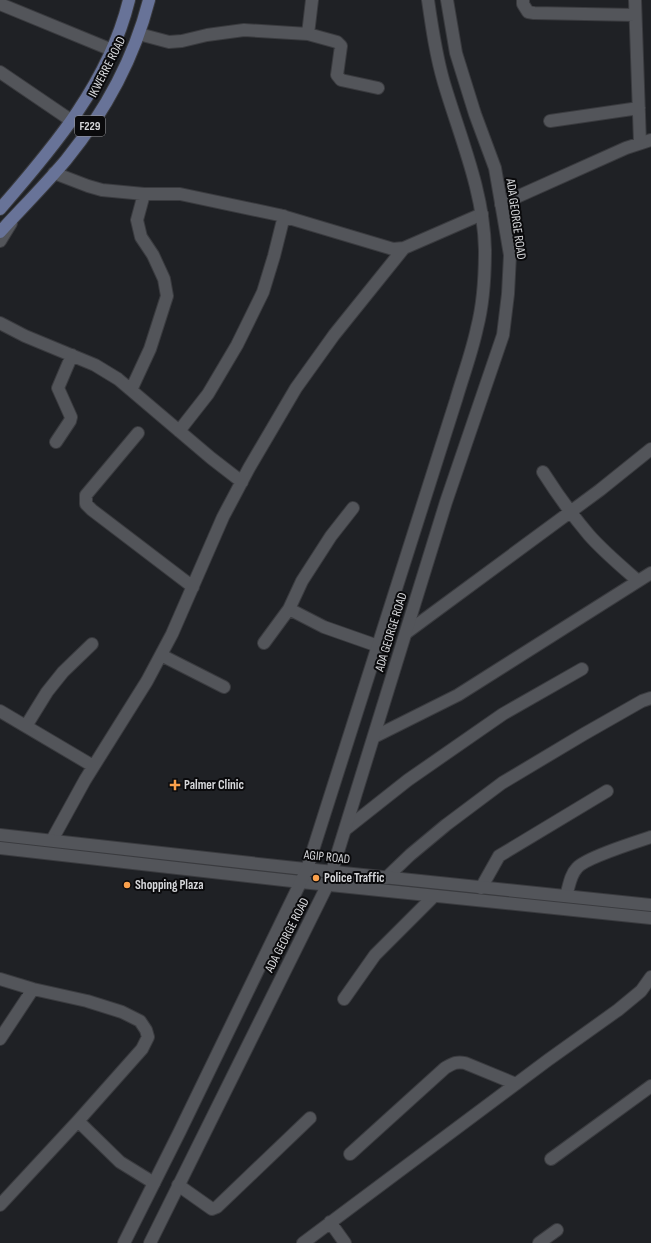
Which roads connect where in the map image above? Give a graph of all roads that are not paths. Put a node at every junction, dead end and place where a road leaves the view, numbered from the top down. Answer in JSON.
{"nodes":[{"id":1,"x":129,"y":0,"type":"edge"},
{"id":2,"x":149,"y":0,"type":"edge"},
{"id":3,"x":312,"y":0,"type":"edge"},
{"id":4,"x":428,"y":0,"type":"edge"},
{"id":5,"x":447,"y":0,"type":"edge"},
{"id":6,"x":523,"y":0,"type":"edge"},
{"id":7,"x":635,"y":0,"type":"edge"},
{"id":8,"x":0,"y":4,"type":"edge"},
{"id":9,"x":635,"y":15,"type":"junction"},
{"id":10,"x":139,"y":34,"type":"junction"},
{"id":11,"x":308,"y":34,"type":"junction"},
{"id":12,"x":112,"y":50,"type":"junction"},
{"id":13,"x":0,"y":72,"type":"edge"},
{"id":14,"x":378,"y":88,"type":"dead end"},
{"id":15,"x":639,"y":108,"type":"junction"},
{"id":16,"x":550,"y":120,"type":"dead end"},
{"id":17,"x":72,"y":121,"type":"junction"},
{"id":18,"x":646,"y":142,"type":"edge"},
{"id":19,"x":54,"y":173,"type":"junction"},
{"id":20,"x":22,"y":184,"type":"junction"},
{"id":21,"x":144,"y":194,"type":"junction"},
{"id":22,"x":0,"y":201,"type":"edge"},
{"id":23,"x":501,"y":204,"type":"junction"},
{"id":24,"x":0,"y":209,"type":"edge"},
{"id":25,"x":482,"y":214,"type":"junction"},
{"id":26,"x":284,"y":216,"type":"junction"},
{"id":27,"x":13,"y":218,"type":"junction"},
{"id":28,"x":0,"y":232,"type":"edge"},
{"id":29,"x":0,"y":241,"type":"edge"},
{"id":30,"x":404,"y":248,"type":"junction"},
{"id":31,"x":0,"y":323,"type":"edge"},
{"id":32,"x":72,"y":355,"type":"junction"},
{"id":33,"x":131,"y":390,"type":"junction"},
{"id":34,"x":179,"y":431,"type":"junction"},
{"id":35,"x":138,"y":433,"type":"dead end"},
{"id":36,"x":56,"y":442,"type":"dead end"},
{"id":37,"x":651,"y":449,"type":"edge"},
{"id":38,"x":542,"y":472,"type":"dead end"},
{"id":39,"x":242,"y":482,"type":"junction"},
{"id":40,"x":353,"y":508,"type":"dead end"},
{"id":41,"x":570,"y":512,"type":"junction"},
{"id":42,"x":651,"y":573,"type":"edge"},
{"id":43,"x":638,"y":581,"type":"junction"},
{"id":44,"x":193,"y":587,"type":"junction"},
{"id":45,"x":289,"y":608,"type":"junction"},
{"id":46,"x":406,"y":633,"type":"junction"},
{"id":47,"x":264,"y":643,"type":"dead end"},
{"id":48,"x":92,"y":644,"type":"dead end"},
{"id":49,"x":378,"y":646,"type":"junction"},
{"id":50,"x":161,"y":655,"type":"junction"},
{"id":51,"x":582,"y":669,"type":"dead end"},
{"id":52,"x":224,"y":687,"type":"dead end"},
{"id":53,"x":651,"y":698,"type":"edge"},
{"id":54,"x":0,"y":711,"type":"edge"},
{"id":55,"x":26,"y":726,"type":"junction"},
{"id":56,"x":374,"y":737,"type":"junction"},
{"id":57,"x":93,"y":766,"type":"junction"},
{"id":58,"x":607,"y":791,"type":"dead end"},
{"id":59,"x":346,"y":829,"type":"junction"},
{"id":60,"x":0,"y":835,"type":"edge"},
{"id":61,"x":651,"y":837,"type":"edge"},
{"id":62,"x":52,"y":840,"type":"junction"},
{"id":63,"x":0,"y":848,"type":"edge"},
{"id":64,"x":307,"y":869,"type":"junction"},
{"id":65,"x":333,"y":872,"type":"junction"},
{"id":66,"x":386,"y":878,"type":"junction"},
{"id":67,"x":301,"y":882,"type":"junction"},
{"id":68,"x":328,"y":884,"type":"junction"},
{"id":69,"x":481,"y":888,"type":"junction"},
{"id":70,"x":434,"y":896,"type":"junction"},
{"id":71,"x":566,"y":896,"type":"junction"},
{"id":72,"x":651,"y":905,"type":"edge"},
{"id":73,"x":651,"y":918,"type":"edge"},
{"id":74,"x":0,"y":979,"type":"edge"},
{"id":75,"x":650,"y":980,"type":"edge"},
{"id":76,"x":33,"y":989,"type":"junction"},
{"id":77,"x":344,"y":999,"type":"dead end"},
{"id":78,"x":0,"y":1039,"type":"edge"},
{"id":79,"x":516,"y":1084,"type":"junction"},
{"id":80,"x":651,"y":1086,"type":"edge"},
{"id":81,"x":310,"y":1118,"type":"dead end"},
{"id":82,"x":78,"y":1121,"type":"junction"},
{"id":83,"x":350,"y":1154,"type":"dead end"},
{"id":84,"x":552,"y":1159,"type":"dead end"},
{"id":85,"x":154,"y":1183,"type":"junction"},
{"id":86,"x":178,"y":1185,"type":"junction"},
{"id":87,"x":0,"y":1205,"type":"edge"},
{"id":88,"x":330,"y":1222,"type":"junction"},
{"id":89,"x":557,"y":1230,"type":"dead end"},
{"id":90,"x":124,"y":1243,"type":"edge"},
{"id":91,"x":150,"y":1243,"type":"edge"},
{"id":92,"x":303,"y":1243,"type":"edge"},
{"id":93,"x":345,"y":1243,"type":"edge"},
{"id":94,"x":539,"y":1243,"type":"edge"}],
"edges":[{"from":1,"to":12,"type":"main road","name":"IKWERRE ROAD","number":"F229"},
{"from":2,"to":10,"type":"main road","name":"IKWERRE ROAD","number":"F229"},
{"from":3,"to":11,"type":"street"},
{"from":4,"to":25,"type":"street","name":"ADA GEORGE ROAD"},
{"from":5,"to":23,"type":"street","name":"ADA GEORGE ROAD"},
{"from":6,"to":9,"type":"street"},
{"from":7,"to":9,"type":"street"},
{"from":8,"to":12,"type":"street"},
{"from":9,"to":15,"type":"street"},
{"from":10,"to":11,"type":"street"},
{"from":10,"to":19,"type":"main road","name":"IKWERRE ROAD","number":"F229"},
{"from":11,"to":14,"type":"street"},
{"from":12,"to":17,"type":"main road","name":"IKWERRE ROAD","number":"F229"},
{"from":13,"to":17,"type":"street"},
{"from":15,"to":16,"type":"street"},
{"from":15,"to":18,"type":"street"},
{"from":17,"to":20,"type":"main road","name":"IKWERRE ROAD","number":"F229"},
{"from":18,"to":23,"type":"street"},
{"from":19,"to":21,"type":"street"},
{"from":19,"to":27,"type":"main road","name":"IKWERRE ROAD","number":"F229"},
{"from":20,"to":22,"type":"street"},
{"from":20,"to":24,"type":"main road","name":"IKWERRE ROAD","number":"F229"},
{"from":21,"to":26,"type":"street"},
{"from":21,"to":33,"type":"street"},
{"from":23,"to":46,"type":"street","name":"ADA GEORGE ROAD"},
{"from":25,"to":30,"type":"street"},
{"from":25,"to":49,"type":"street","name":"ADA GEORGE ROAD"},
{"from":26,"to":30,"type":"street"},
{"from":26,"to":34,"type":"street"},
{"from":27,"to":28,"type":"main road","name":"IKWERRE ROAD","number":"F229"},
{"from":27,"to":29,"type":"street"},
{"from":30,"to":39,"type":"street"},
{"from":31,"to":32,"type":"street"},
{"from":32,"to":33,"type":"street"},
{"from":32,"to":36,"type":"street"},
{"from":33,"to":34,"type":"street"},
{"from":34,"to":39,"type":"street"},
{"from":35,"to":44,"type":"street"},
{"from":37,"to":41,"type":"street"},
{"from":38,"to":41,"type":"street"},
{"from":39,"to":44,"type":"street"},
{"from":40,"to":45,"type":"street"},
{"from":41,"to":43,"type":"street"},
{"from":41,"to":46,"type":"street"},
{"from":42,"to":43,"type":"street"},
{"from":43,"to":56,"type":"street"},
{"from":44,"to":50,"type":"street"},
{"from":45,"to":47,"type":"street"},
{"from":45,"to":49,"type":"street"},
{"from":46,"to":56,"type":"street","name":"ADA GEORGE ROAD"},
{"from":48,"to":55,"type":"street"},
{"from":49,"to":64,"type":"street","name":"ADA GEORGE ROAD"},
{"from":50,"to":52,"type":"street"},
{"from":50,"to":57,"type":"street"},
{"from":51,"to":59,"type":"street"},
{"from":53,"to":66,"type":"street"},
{"from":54,"to":55,"type":"street"},
{"from":55,"to":57,"type":"street"},
{"from":56,"to":59,"type":"street","name":"ADA GEORGE ROAD"},
{"from":57,"to":62,"type":"street"},
{"from":58,"to":69,"type":"street"},
{"from":59,"to":65,"type":"street","name":"ADA GEORGE ROAD"},
{"from":60,"to":62,"type":"street","name":"AGIP ROAD"},
{"from":61,"to":71,"type":"street"},
{"from":62,"to":64,"type":"street","name":"AGIP ROAD"},
{"from":63,"to":67,"type":"street","name":"AGIP ROAD"},
{"from":64,"to":65,"type":"street","name":"AGIP ROAD"},
{"from":64,"to":67,"type":"street","name":"ADA GEORGE ROAD"},
{"from":65,"to":66,"type":"street","name":"AGIP ROAD"},
{"from":65,"to":68,"type":"street","name":"ADA GEORGE ROAD"},
{"from":66,"to":69,"type":"street","name":"AGIP ROAD"},
{"from":67,"to":68,"type":"street","name":"AGIP ROAD"},
{"from":67,"to":85,"type":"street","name":"ADA GEORGE ROAD"},
{"from":68,"to":70,"type":"street","name":"AGIP ROAD"},
{"from":68,"to":86,"type":"street","name":"ADA GEORGE ROAD"},
{"from":69,"to":71,"type":"street","name":"AGIP ROAD"},
{"from":70,"to":73,"type":"street","name":"AGIP ROAD"},
{"from":70,"to":77,"type":"street"},
{"from":71,"to":72,"type":"street","name":"AGIP ROAD"},
{"from":74,"to":76,"type":"street"},
{"from":75,"to":79,"type":"street"},
{"from":76,"to":78,"type":"street"},
{"from":76,"to":82,"type":"street"},
{"from":79,"to":83,"type":"street"},
{"from":79,"to":88,"type":"street"},
{"from":80,"to":84,"type":"street"},
{"from":81,"to":86,"type":"street"},
{"from":82,"to":85,"type":"street"},
{"from":82,"to":87,"type":"street"},
{"from":85,"to":90,"type":"street","name":"ADA GEORGE ROAD"},
{"from":86,"to":91,"type":"street","name":"ADA GEORGE ROAD"},
{"from":88,"to":92,"type":"street"},
{"from":88,"to":93,"type":"street"},
{"from":89,"to":94,"type":"street"}]}
